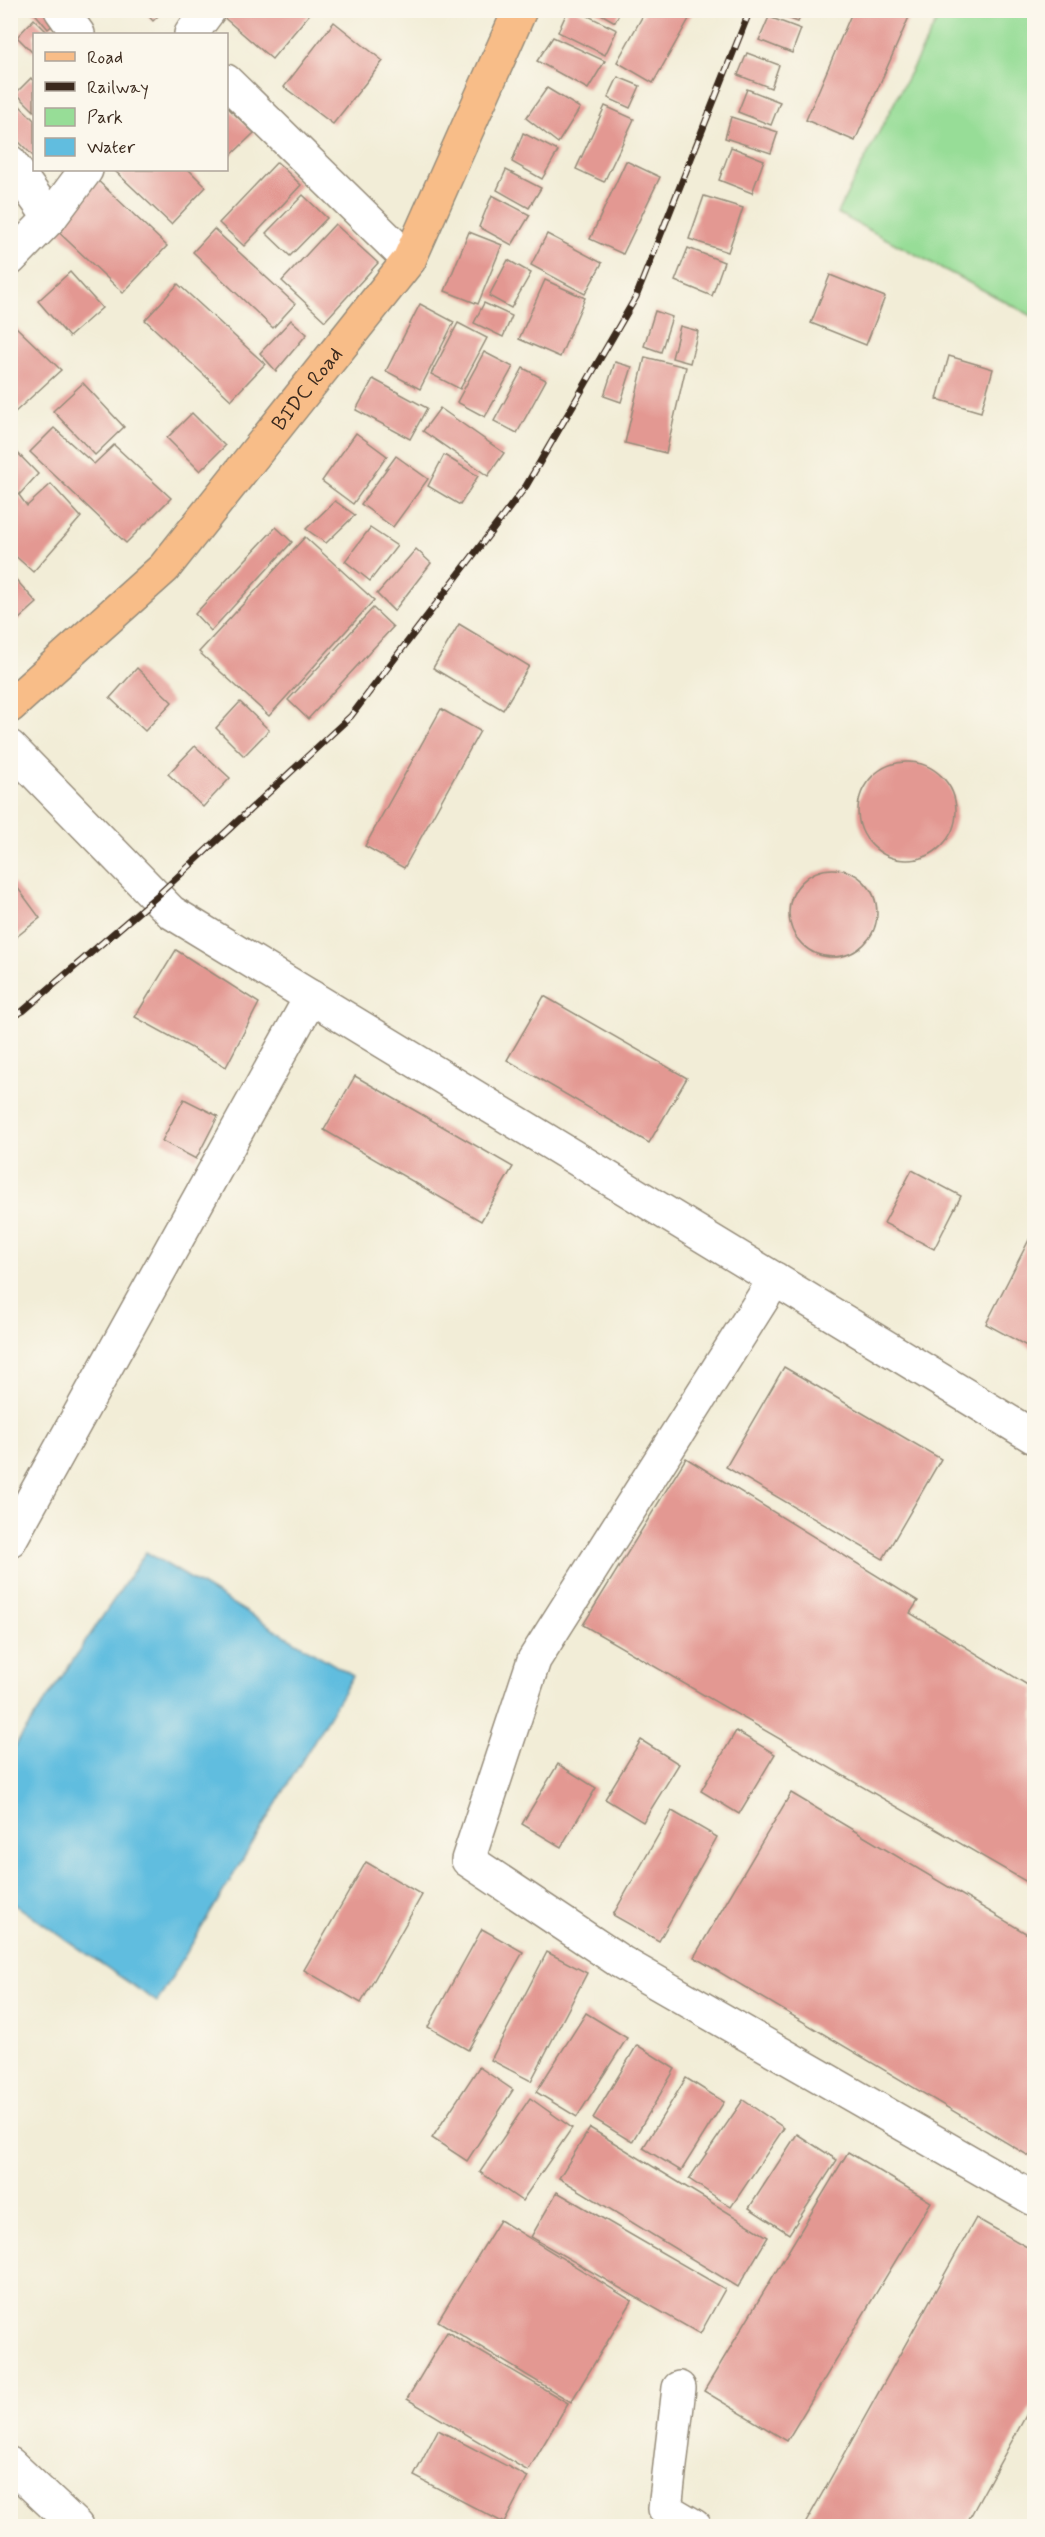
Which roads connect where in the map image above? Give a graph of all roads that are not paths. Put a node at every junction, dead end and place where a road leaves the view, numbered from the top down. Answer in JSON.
{"nodes":[{"id":1,"x":61,"y":10,"type":"edge"},
{"id":2,"x":520,"y":10,"type":"edge"},
{"id":3,"x":77,"y":33,"type":"edge"},
{"id":4,"x":228,"y":83,"type":"edge"},
{"id":5,"x":10,"y":162,"type":"edge"},
{"id":6,"x":85,"y":171,"type":"edge"},
{"id":7,"x":50,"y":218,"type":"junction"},
{"id":8,"x":10,"y":259,"type":"edge"},
{"id":9,"x":409,"y":260,"type":"junction"},
{"id":10,"x":10,"y":706,"type":"edge"},
{"id":11,"x":10,"y":747,"type":"edge"},
{"id":12,"x":311,"y":997,"type":"junction"},
{"id":13,"x":775,"y":1279,"type":"junction"},
{"id":14,"x":1035,"y":1437,"type":"edge"},
{"id":15,"x":10,"y":1540,"type":"edge"},
{"id":16,"x":1035,"y":2199,"type":"edge"},
{"id":17,"x":679,"y":2388,"type":"dead end"},
{"id":18,"x":10,"y":2464,"type":"edge"},
{"id":19,"x":76,"y":2526,"type":"edge"},
{"id":20,"x":694,"y":2526,"type":"edge"}],
"edges":[{"from":1,"to":3,"type":"street"},
{"from":2,"to":9,"type":"main road","name":"BIDC Road"},
{"from":4,"to":9,"type":"street"},
{"from":5,"to":7,"type":"street"},
{"from":6,"to":7,"type":"street"},
{"from":7,"to":8,"type":"street"},
{"from":9,"to":10,"type":"main road","name":"BIDC Road"},
{"from":11,"to":12,"type":"street"},
{"from":12,"to":13,"type":"street"},
{"from":12,"to":15,"type":"street"},
{"from":13,"to":14,"type":"street"},
{"from":13,"to":16,"type":"street"},
{"from":17,"to":20,"type":"street"},
{"from":18,"to":19,"type":"street"}]}
